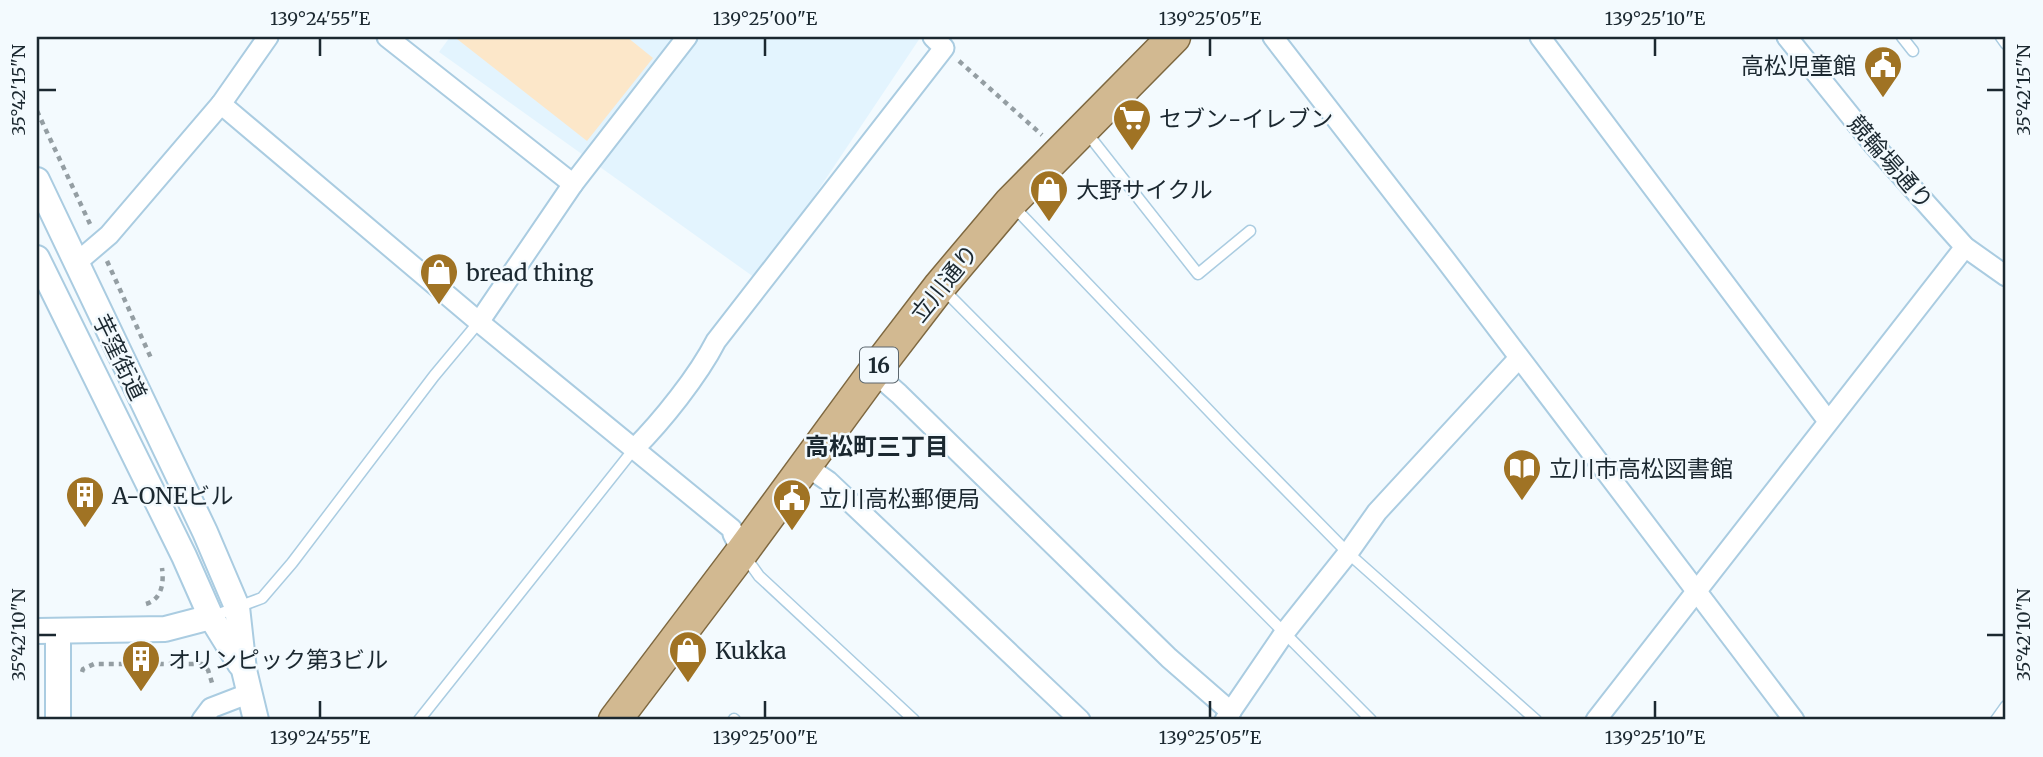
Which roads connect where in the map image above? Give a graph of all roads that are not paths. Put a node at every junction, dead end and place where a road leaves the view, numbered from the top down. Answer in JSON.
{"nodes":[{"id":1,"x":268,"y":37,"type":"edge"},
{"id":2,"x":387,"y":37,"type":"edge"},
{"id":3,"x":687,"y":37,"type":"edge"},
{"id":4,"x":1174,"y":37,"type":"edge"},
{"id":5,"x":1273,"y":37,"type":"edge"},
{"id":6,"x":1540,"y":37,"type":"edge"},
{"id":7,"x":1787,"y":37,"type":"edge"},
{"id":8,"x":1902,"y":37,"type":"edge"},
{"id":9,"x":2001,"y":37,"type":"edge"},
{"id":10,"x":939,"y":42,"type":"edge"},
{"id":11,"x":2006,"y":44,"type":"edge"},
{"id":12,"x":1913,"y":51,"type":"dead end"},
{"id":13,"x":221,"y":104,"type":"junction"},
{"id":14,"x":1084,"y":128,"type":"junction"},
{"id":15,"x":37,"y":180,"type":"edge"},
{"id":16,"x":573,"y":184,"type":"junction"},
{"id":17,"x":1010,"y":203,"type":"junction"},
{"id":18,"x":1250,"y":231,"type":"dead end"},
{"id":19,"x":1965,"y":247,"type":"junction"},
{"id":20,"x":37,"y":258,"type":"edge"},
{"id":21,"x":75,"y":264,"type":"junction"},
{"id":22,"x":2006,"y":276,"type":"edge"},
{"id":23,"x":940,"y":286,"type":"junction"},
{"id":24,"x":479,"y":321,"type":"junction"},
{"id":25,"x":1519,"y":358,"type":"junction"},
{"id":26,"x":874,"y":372,"type":"junction"},
{"id":27,"x":1828,"y":421,"type":"junction"},
{"id":28,"x":634,"y":449,"type":"junction"},
{"id":29,"x":806,"y":466,"type":"junction"},
{"id":30,"x":743,"y":552,"type":"junction"},
{"id":31,"x":1348,"y":553,"type":"junction"},
{"id":32,"x":1696,"y":592,"type":"junction"},
{"id":33,"x":237,"y":607,"type":"junction"},
{"id":34,"x":211,"y":617,"type":"junction"},
{"id":35,"x":47,"y":631,"type":"edge"},
{"id":36,"x":1285,"y":632,"type":"junction"},
{"id":37,"x":247,"y":681,"type":"junction"},
{"id":38,"x":2006,"y":706,"type":"edge"},
{"id":39,"x":1228,"y":716,"type":"edge"},
{"id":40,"x":58,"y":720,"type":"edge"},
{"id":41,"x":202,"y":720,"type":"edge"},
{"id":42,"x":256,"y":720,"type":"edge"},
{"id":43,"x":419,"y":720,"type":"edge"},
{"id":44,"x":615,"y":720,"type":"edge"},
{"id":45,"x":914,"y":720,"type":"edge"},
{"id":46,"x":1080,"y":720,"type":"edge"},
{"id":47,"x":1371,"y":720,"type":"edge"},
{"id":48,"x":1536,"y":720,"type":"edge"},
{"id":49,"x":1596,"y":720,"type":"edge"},
{"id":50,"x":1794,"y":720,"type":"edge"},
{"id":51,"x":1996,"y":720,"type":"edge"}],
"edges":[{"from":1,"to":13,"type":"street"},
{"from":2,"to":16,"type":"street"},
{"from":3,"to":16,"type":"street"},
{"from":4,"to":14,"type":"main road","name":"立川通り","number":"16"},
{"from":5,"to":25,"type":"street"},
{"from":6,"to":27,"type":"street"},
{"from":7,"to":19,"type":"street","name":"競輪場通り"},
{"from":8,"to":12,"type":"lane"},
{"from":9,"to":11,"type":"lane"},
{"from":10,"to":28,"type":"street"},
{"from":13,"to":21,"type":"street"},
{"from":13,"to":24,"type":"street"},
{"from":14,"to":17,"type":"main road","name":"立川通り","number":"16"},
{"from":14,"to":18,"type":"lane"},
{"from":15,"to":21,"type":"street","name":"芋窪街道"},
{"from":16,"to":24,"type":"street"},
{"from":17,"to":23,"type":"main road","name":"立川通り","number":"16"},
{"from":17,"to":31,"type":"lane"},
{"from":19,"to":22,"type":"street","name":"競輪場通り"},
{"from":19,"to":27,"type":"street"},
{"from":20,"to":34,"type":"street","name":"芋窪街道"},
{"from":21,"to":33,"type":"street","name":"芋窪街道"},
{"from":23,"to":26,"type":"main road","name":"立川通り","number":"16"},
{"from":23,"to":36,"type":"lane"},
{"from":24,"to":28,"type":"street"},
{"from":24,"to":33,"type":"lane"},
{"from":25,"to":31,"type":"street"},
{"from":25,"to":32,"type":"street"},
{"from":26,"to":29,"type":"main road","name":"立川通り","number":"16"},
{"from":26,"to":39,"type":"street"},
{"from":27,"to":32,"type":"street"},
{"from":28,"to":30,"type":"street"},
{"from":28,"to":43,"type":"lane"},
{"from":29,"to":30,"type":"main road","name":"立川通り","number":"16"},
{"from":29,"to":46,"type":"street"},
{"from":30,"to":44,"type":"main road","name":"立川通り","number":"16"},
{"from":30,"to":45,"type":"lane"},
{"from":31,"to":36,"type":"street"},
{"from":31,"to":48,"type":"lane"},
{"from":32,"to":49,"type":"street"},
{"from":32,"to":50,"type":"street"},
{"from":33,"to":34,"type":"lane"},
{"from":33,"to":37,"type":"street","name":"芋窪街道"},
{"from":34,"to":35,"type":"street"},
{"from":34,"to":37,"type":"street","name":"芋窪街道"},
{"from":35,"to":40,"type":"street"},
{"from":36,"to":39,"type":"street"},
{"from":36,"to":47,"type":"lane"},
{"from":37,"to":41,"type":"street"},
{"from":37,"to":42,"type":"street"},
{"from":38,"to":51,"type":"lane"}]}
